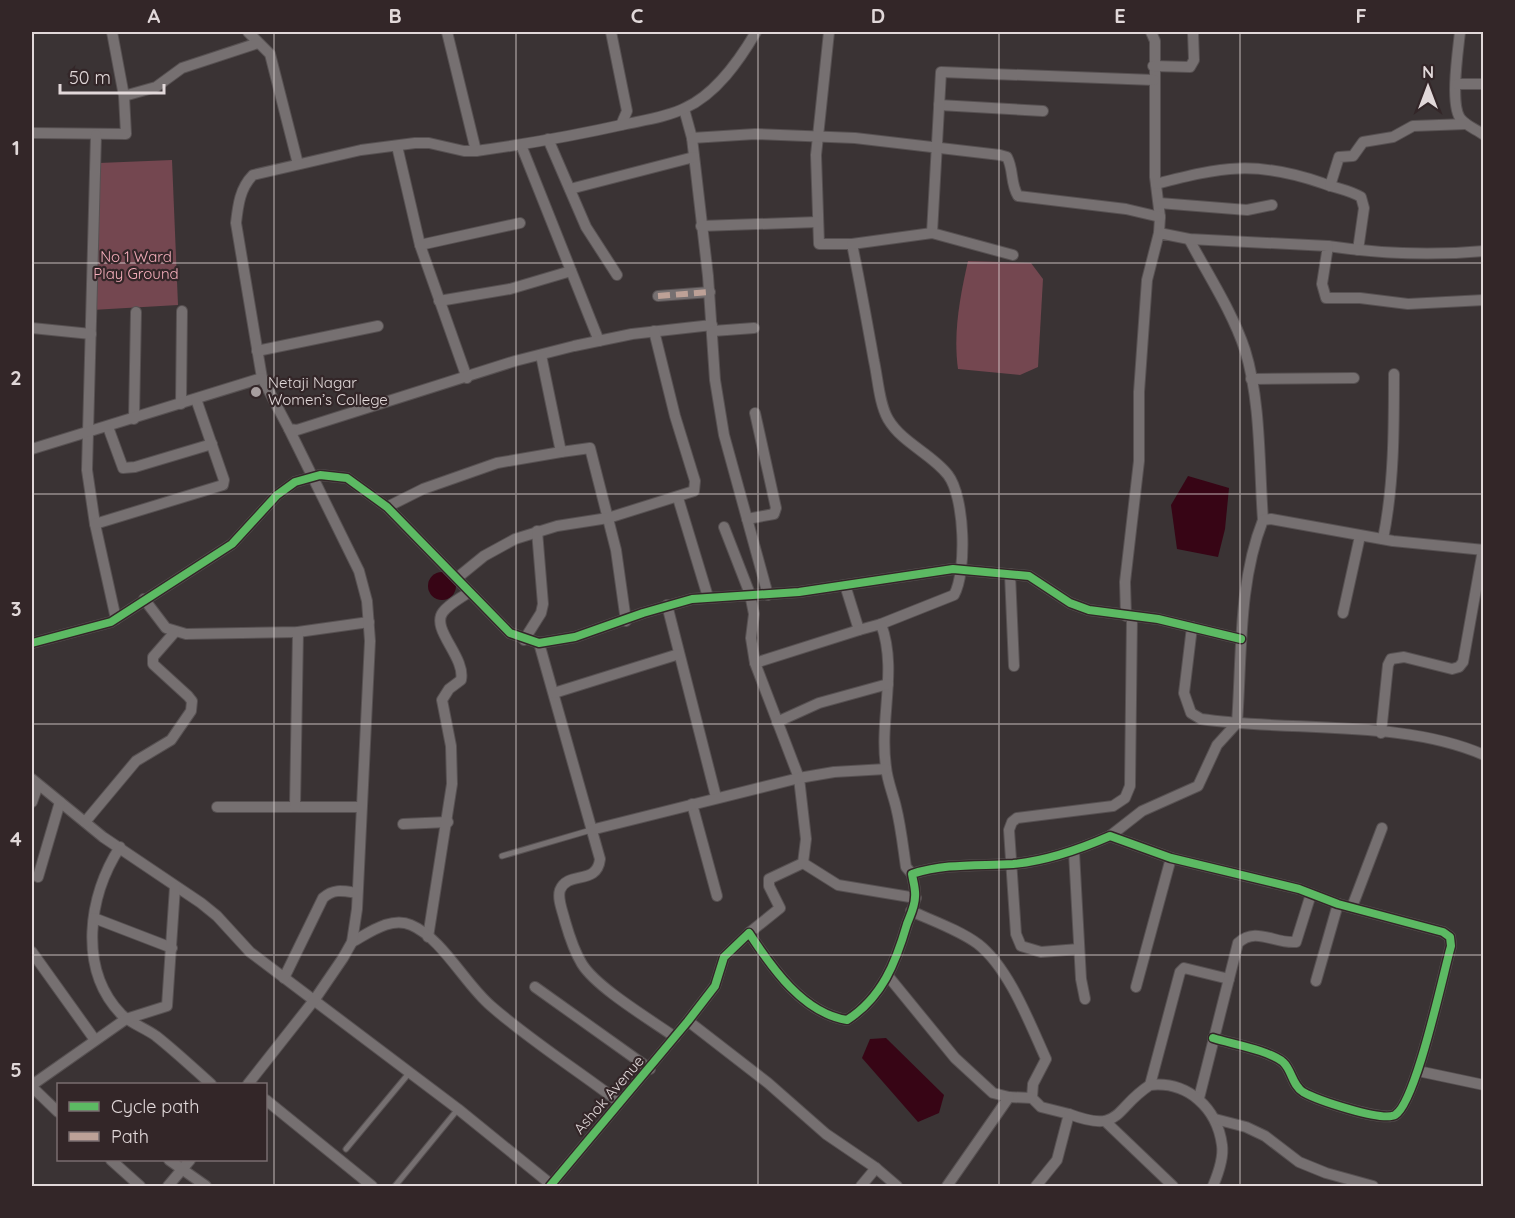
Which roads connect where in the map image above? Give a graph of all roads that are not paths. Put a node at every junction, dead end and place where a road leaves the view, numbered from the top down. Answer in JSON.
{"nodes":[{"id":1,"x":112,"y":32,"type":"edge"},
{"id":2,"x":248,"y":32,"type":"edge"},
{"id":3,"x":447,"y":32,"type":"edge"},
{"id":4,"x":611,"y":32,"type":"edge"},
{"id":5,"x":756,"y":32,"type":"edge"},
{"id":6,"x":829,"y":32,"type":"edge"},
{"id":7,"x":1151,"y":32,"type":"edge"},
{"id":8,"x":1193,"y":32,"type":"edge"},
{"id":9,"x":1460,"y":32,"type":"edge"},
{"id":10,"x":258,"y":44,"type":"junction"},
{"id":11,"x":1153,"y":66,"type":"junction"},
{"id":12,"x":1154,"y":80,"type":"junction"},
{"id":13,"x":1456,"y":84,"type":"junction"},
{"id":14,"x":1484,"y":84,"type":"edge"},
{"id":15,"x":124,"y":96,"type":"junction"},
{"id":16,"x":939,"y":105,"type":"junction"},
{"id":17,"x":684,"y":109,"type":"junction"},
{"id":18,"x":1044,"y":111,"type":"dead end"},
{"id":19,"x":1466,"y":124,"type":"junction"},
{"id":20,"x":621,"y":125,"type":"junction"},
{"id":21,"x":32,"y":133,"type":"edge"},
{"id":22,"x":96,"y":135,"type":"junction"},
{"id":23,"x":1484,"y":135,"type":"edge"},
{"id":24,"x":819,"y":137,"type":"junction"},
{"id":25,"x":692,"y":138,"type":"junction"},
{"id":26,"x":548,"y":139,"type":"junction"},
{"id":27,"x":521,"y":145,"type":"junction"},
{"id":28,"x":397,"y":146,"type":"junction"},
{"id":29,"x":936,"y":149,"type":"junction"},
{"id":30,"x":476,"y":151,"type":"junction"},
{"id":31,"x":694,"y":157,"type":"junction"},
{"id":32,"x":298,"y":164,"type":"junction"},
{"id":33,"x":1156,"y":184,"type":"junction"},
{"id":34,"x":1330,"y":186,"type":"junction"},
{"id":35,"x":570,"y":189,"type":"junction"},
{"id":36,"x":1159,"y":202,"type":"junction"},
{"id":37,"x":1272,"y":205,"type":"dead end"},
{"id":38,"x":1160,"y":217,"type":"junction"},
{"id":39,"x":818,"y":222,"type":"junction"},
{"id":40,"x":520,"y":223,"type":"dead end"},
{"id":41,"x":701,"y":226,"type":"junction"},
{"id":42,"x":932,"y":233,"type":"junction"},
{"id":43,"x":1159,"y":233,"type":"junction"},
{"id":44,"x":1189,"y":239,"type":"junction"},
{"id":45,"x":852,"y":244,"type":"junction"},
{"id":46,"x":420,"y":245,"type":"junction"},
{"id":47,"x":1328,"y":246,"type":"junction"},
{"id":48,"x":1358,"y":250,"type":"junction"},
{"id":49,"x":1484,"y":251,"type":"edge"},
{"id":50,"x":1013,"y":255,"type":"dead end"},
{"id":51,"x":571,"y":271,"type":"junction"},
{"id":52,"x":617,"y":275,"type":"dead end"},
{"id":53,"x":710,"y":292,"type":"junction"},
{"id":54,"x":658,"y":296,"type":"dead end"},
{"id":55,"x":1484,"y":300,"type":"edge"},
{"id":56,"x":439,"y":302,"type":"junction"},
{"id":57,"x":182,"y":311,"type":"dead end"},
{"id":58,"x":136,"y":312,"type":"dead end"},
{"id":59,"x":378,"y":326,"type":"dead end"},
{"id":60,"x":32,"y":328,"type":"edge"},
{"id":61,"x":712,"y":328,"type":"junction"},
{"id":62,"x":754,"y":328,"type":"dead end"},
{"id":63,"x":654,"y":331,"type":"junction"},
{"id":64,"x":91,"y":334,"type":"junction"},
{"id":65,"x":600,"y":340,"type":"junction"},
{"id":66,"x":257,"y":351,"type":"junction"},
{"id":67,"x":541,"y":355,"type":"junction"},
{"id":68,"x":1394,"y":374,"type":"dead end"},
{"id":69,"x":262,"y":378,"type":"junction"},
{"id":70,"x":467,"y":378,"type":"junction"},
{"id":71,"x":1354,"y":378,"type":"dead end"},
{"id":72,"x":1251,"y":379,"type":"junction"},
{"id":73,"x":196,"y":399,"type":"junction"},
{"id":74,"x":181,"y":404,"type":"junction"},
{"id":75,"x":755,"y":413,"type":"dead end"},
{"id":76,"x":134,"y":419,"type":"junction"},
{"id":77,"x":108,"y":428,"type":"junction"},
{"id":78,"x":289,"y":429,"type":"junction"},
{"id":79,"x":86,"y":434,"type":"junction"},
{"id":80,"x":212,"y":444,"type":"junction"},
{"id":81,"x":32,"y":449,"type":"edge"},
{"id":82,"x":561,"y":452,"type":"junction"},
{"id":83,"x":314,"y":477,"type":"junction"},
{"id":84,"x":678,"y":498,"type":"junction"},
{"id":85,"x":387,"y":507,"type":"junction"},
{"id":86,"x":608,"y":519,"type":"junction"},
{"id":87,"x":747,"y":519,"type":"junction"},
{"id":88,"x":1263,"y":520,"type":"junction"},
{"id":89,"x":94,"y":524,"type":"junction"},
{"id":90,"x":724,"y":526,"type":"dead end"},
{"id":91,"x":537,"y":531,"type":"junction"},
{"id":92,"x":1359,"y":536,"type":"junction"},
{"id":93,"x":1383,"y":539,"type":"junction"},
{"id":94,"x":1483,"y":550,"type":"edge"},
{"id":95,"x":961,"y":569,"type":"junction"},
{"id":96,"x":1010,"y":574,"type":"junction"},
{"id":97,"x":457,"y":578,"type":"junction"},
{"id":98,"x":845,"y":585,"type":"junction"},
{"id":99,"x":469,"y":592,"type":"junction"},
{"id":100,"x":750,"y":594,"type":"junction"},
{"id":101,"x":768,"y":595,"type":"junction"},
{"id":102,"x":708,"y":597,"type":"junction"},
{"id":103,"x":144,"y":599,"type":"junction"},
{"id":104,"x":667,"y":605,"type":"junction"},
{"id":105,"x":1343,"y":613,"type":"dead end"},
{"id":106,"x":1129,"y":616,"type":"junction"},
{"id":107,"x":116,"y":618,"type":"junction"},
{"id":108,"x":626,"y":621,"type":"junction"},
{"id":109,"x":369,"y":622,"type":"junction"},
{"id":110,"x":881,"y":624,"type":"junction"},
{"id":111,"x":1192,"y":627,"type":"junction"},
{"id":112,"x":859,"y":630,"type":"junction"},
{"id":113,"x":298,"y":632,"type":"junction"},
{"id":114,"x":174,"y":633,"type":"junction"},
{"id":115,"x":1241,"y":639,"type":"junction"},
{"id":116,"x":524,"y":640,"type":"junction"},
{"id":117,"x":539,"y":643,"type":"junction"},
{"id":118,"x":32,"y":644,"type":"edge"},
{"id":119,"x":679,"y":654,"type":"junction"},
{"id":120,"x":755,"y":663,"type":"junction"},
{"id":121,"x":1014,"y":666,"type":"dead end"},
{"id":122,"x":888,"y":684,"type":"junction"},
{"id":123,"x":554,"y":693,"type":"junction"},
{"id":124,"x":777,"y":722,"type":"junction"},
{"id":125,"x":1237,"y":723,"type":"junction"},
{"id":126,"x":1381,"y":733,"type":"junction"},
{"id":127,"x":1484,"y":755,"type":"edge"},
{"id":128,"x":886,"y":769,"type":"junction"},
{"id":129,"x":799,"y":778,"type":"junction"},
{"id":130,"x":35,"y":782,"type":"edge"},
{"id":131,"x":716,"y":797,"type":"junction"},
{"id":132,"x":60,"y":801,"type":"junction"},
{"id":133,"x":32,"y":802,"type":"edge"},
{"id":134,"x":692,"y":804,"type":"junction"},
{"id":135,"x":217,"y":807,"type":"dead end"},
{"id":136,"x":295,"y":807,"type":"junction"},
{"id":137,"x":360,"y":807,"type":"junction"},
{"id":138,"x":85,"y":822,"type":"junction"},
{"id":139,"x":448,"y":822,"type":"junction"},
{"id":140,"x":403,"y":824,"type":"dead end"},
{"id":141,"x":1382,"y":828,"type":"dead end"},
{"id":142,"x":591,"y":830,"type":"junction"},
{"id":143,"x":1110,"y":836,"type":"junction"},
{"id":144,"x":120,"y":847,"type":"junction"},
{"id":145,"x":1074,"y":852,"type":"junction"},
{"id":146,"x":502,"y":856,"type":"dead end"},
{"id":147,"x":1171,"y":858,"type":"junction"},
{"id":148,"x":803,"y":863,"type":"junction"},
{"id":149,"x":1010,"y":864,"type":"junction"},
{"id":150,"x":912,"y":874,"type":"junction"},
{"id":151,"x":38,"y":877,"type":"dead end"},
{"id":152,"x":175,"y":887,"type":"junction"},
{"id":153,"x":357,"y":893,"type":"junction"},
{"id":154,"x":1311,"y":894,"type":"junction"},
{"id":155,"x":717,"y":896,"type":"dead end"},
{"id":156,"x":915,"y":898,"type":"junction"},
{"id":157,"x":1338,"y":904,"type":"junction"},
{"id":158,"x":1352,"y":907,"type":"junction"},
{"id":159,"x":911,"y":910,"type":"junction"},
{"id":160,"x":94,"y":918,"type":"junction"},
{"id":161,"x":749,"y":933,"type":"junction"},
{"id":162,"x":428,"y":937,"type":"junction"},
{"id":163,"x":352,"y":942,"type":"junction"},
{"id":164,"x":172,"y":948,"type":"junction"},
{"id":165,"x":1079,"y":949,"type":"junction"},
{"id":166,"x":32,"y":952,"type":"edge"},
{"id":167,"x":888,"y":976,"type":"junction"},
{"id":168,"x":284,"y":978,"type":"junction"},
{"id":169,"x":1228,"y":979,"type":"junction"},
{"id":170,"x":1316,"y":981,"type":"dead end"},
{"id":171,"x":535,"y":987,"type":"dead end"},
{"id":172,"x":1136,"y":987,"type":"dead end"},
{"id":173,"x":315,"y":999,"type":"junction"},
{"id":174,"x":1085,"y":999,"type":"dead end"},
{"id":175,"x":126,"y":1018,"type":"junction"},
{"id":176,"x":688,"y":1021,"type":"junction"},
{"id":177,"x":675,"y":1037,"type":"junction"},
{"id":178,"x":1213,"y":1038,"type":"junction"},
{"id":179,"x":95,"y":1040,"type":"junction"},
{"id":180,"x":650,"y":1069,"type":"junction"},
{"id":181,"x":1418,"y":1071,"type":"junction"},
{"id":182,"x":410,"y":1072,"type":"junction"},
{"id":183,"x":210,"y":1083,"type":"edge"},
{"id":184,"x":249,"y":1083,"type":"edge"},
{"id":185,"x":1150,"y":1084,"type":"junction"},
{"id":186,"x":1484,"y":1085,"type":"edge"},
{"id":187,"x":32,"y":1086,"type":"edge"},
{"id":188,"x":1009,"y":1097,"type":"junction"},
{"id":189,"x":1032,"y":1098,"type":"junction"},
{"id":190,"x":1200,"y":1098,"type":"junction"},
{"id":191,"x":267,"y":1101,"type":"edge"},
{"id":192,"x":619,"y":1102,"type":"junction"},
{"id":193,"x":458,"y":1109,"type":"junction"},
{"id":194,"x":57,"y":1111,"type":"edge"},
{"id":195,"x":1069,"y":1114,"type":"junction"},
{"id":196,"x":1215,"y":1119,"type":"junction"},
{"id":197,"x":1106,"y":1122,"type":"junction"},
{"id":198,"x":346,"y":1149,"type":"dead end"},
{"id":199,"x":112,"y":1161,"type":"edge"},
{"id":200,"x":170,"y":1161,"type":"edge"},
{"id":201,"x":189,"y":1161,"type":"edge"},
{"id":202,"x":876,"y":1168,"type":"junction"},
{"id":203,"x":182,"y":1170,"type":"junction"},
{"id":204,"x":1350,"y":1183,"type":"edge"},
{"id":205,"x":1043,"y":1185,"type":"edge"},
{"id":206,"x":140,"y":1186,"type":"edge"},
{"id":207,"x":168,"y":1186,"type":"edge"},
{"id":208,"x":206,"y":1186,"type":"edge"},
{"id":209,"x":372,"y":1186,"type":"edge"},
{"id":210,"x":394,"y":1186,"type":"edge"},
{"id":211,"x":552,"y":1186,"type":"edge"},
{"id":212,"x":861,"y":1186,"type":"edge"},
{"id":213,"x":897,"y":1186,"type":"edge"},
{"id":214,"x":947,"y":1186,"type":"edge"},
{"id":215,"x":1173,"y":1186,"type":"edge"},
{"id":216,"x":1213,"y":1186,"type":"edge"},
{"id":217,"x":1373,"y":1186,"type":"edge"}],
"edges":[{"from":1,"to":15,"type":"street"},
{"from":2,"to":10,"type":"street"},
{"from":3,"to":30,"type":"street"},
{"from":4,"to":20,"type":"street"},
{"from":5,"to":17,"type":"street"},
{"from":6,"to":24,"type":"street"},
{"from":7,"to":11,"type":"street"},
{"from":8,"to":11,"type":"street"},
{"from":9,"to":13,"type":"street"},
{"from":10,"to":15,"type":"street"},
{"from":10,"to":32,"type":"street"},
{"from":11,"to":12,"type":"street"},
{"from":12,"to":16,"type":"street"},
{"from":12,"to":33,"type":"street"},
{"from":13,"to":14,"type":"street"},
{"from":13,"to":19,"type":"street"},
{"from":15,"to":22,"type":"street"},
{"from":16,"to":18,"type":"street"},
{"from":16,"to":29,"type":"street"},
{"from":17,"to":20,"type":"street"},
{"from":17,"to":25,"type":"street"},
{"from":19,"to":23,"type":"street"},
{"from":19,"to":34,"type":"street"},
{"from":20,"to":26,"type":"street"},
{"from":21,"to":22,"type":"street"},
{"from":22,"to":64,"type":"street"},
{"from":24,"to":25,"type":"street"},
{"from":24,"to":29,"type":"street"},
{"from":24,"to":39,"type":"street"},
{"from":25,"to":31,"type":"street"},
{"from":26,"to":27,"type":"street"},
{"from":26,"to":35,"type":"street"},
{"from":27,"to":30,"type":"street"},
{"from":27,"to":51,"type":"street"},
{"from":28,"to":30,"type":"street"},
{"from":28,"to":32,"type":"street"},
{"from":28,"to":46,"type":"street"},
{"from":29,"to":38,"type":"street"},
{"from":29,"to":42,"type":"street"},
{"from":31,"to":35,"type":"street"},
{"from":31,"to":41,"type":"street"},
{"from":32,"to":66,"type":"street"},
{"from":33,"to":34,"type":"street"},
{"from":33,"to":36,"type":"street"},
{"from":34,"to":48,"type":"street"},
{"from":35,"to":52,"type":"street"},
{"from":36,"to":37,"type":"street"},
{"from":36,"to":38,"type":"street"},
{"from":38,"to":43,"type":"street"},
{"from":39,"to":41,"type":"street"},
{"from":39,"to":45,"type":"street"},
{"from":40,"to":46,"type":"street"},
{"from":41,"to":53,"type":"street"},
{"from":42,"to":45,"type":"street"},
{"from":42,"to":50,"type":"street"},
{"from":43,"to":44,"type":"street"},
{"from":43,"to":106,"type":"street"},
{"from":44,"to":47,"type":"street"},
{"from":44,"to":72,"type":"street"},
{"from":45,"to":95,"type":"street"},
{"from":46,"to":56,"type":"street"},
{"from":47,"to":48,"type":"street"},
{"from":47,"to":55,"type":"street"},
{"from":48,"to":49,"type":"street"},
{"from":51,"to":56,"type":"street"},
{"from":51,"to":65,"type":"street"},
{"from":53,"to":54,"type":"street"},
{"from":53,"to":61,"type":"street"},
{"from":56,"to":70,"type":"street"},
{"from":57,"to":74,"type":"street"},
{"from":58,"to":76,"type":"street"},
{"from":59,"to":66,"type":"street"},
{"from":60,"to":64,"type":"street"},
{"from":61,"to":62,"type":"street"},
{"from":61,"to":63,"type":"street"},
{"from":61,"to":87,"type":"street"},
{"from":63,"to":65,"type":"street"},
{"from":63,"to":84,"type":"street"},
{"from":64,"to":79,"type":"street"},
{"from":65,"to":67,"type":"street"},
{"from":66,"to":69,"type":"street"},
{"from":67,"to":70,"type":"street"},
{"from":67,"to":82,"type":"street"},
{"from":68,"to":93,"type":"street"},
{"from":69,"to":73,"type":"street"},
{"from":69,"to":78,"type":"street"},
{"from":70,"to":78,"type":"street"},
{"from":71,"to":72,"type":"street"},
{"from":72,"to":88,"type":"street"},
{"from":73,"to":74,"type":"street"},
{"from":73,"to":80,"type":"street"},
{"from":74,"to":76,"type":"street"},
{"from":75,"to":87,"type":"street"},
{"from":76,"to":77,"type":"street"},
{"from":77,"to":79,"type":"street"},
{"from":77,"to":80,"type":"street"},
{"from":78,"to":83,"type":"street"},
{"from":79,"to":81,"type":"street"},
{"from":79,"to":89,"type":"street"},
{"from":80,"to":89,"type":"street"},
{"from":82,"to":85,"type":"street"},
{"from":82,"to":86,"type":"street"},
{"from":83,"to":85,"type":"street"},
{"from":83,"to":103,"type":"street"},
{"from":83,"to":109,"type":"street"},
{"from":84,"to":86,"type":"street"},
{"from":84,"to":102,"type":"street"},
{"from":85,"to":97,"type":"street"},
{"from":86,"to":91,"type":"street"},
{"from":86,"to":108,"type":"street"},
{"from":87,"to":101,"type":"street"},
{"from":88,"to":92,"type":"street"},
{"from":88,"to":115,"type":"street"},
{"from":89,"to":107,"type":"street"},
{"from":90,"to":100,"type":"street"},
{"from":91,"to":97,"type":"street"},
{"from":91,"to":116,"type":"street"},
{"from":92,"to":93,"type":"street"},
{"from":92,"to":105,"type":"street"},
{"from":93,"to":94,"type":"street"},
{"from":94,"to":126,"type":"street"},
{"from":95,"to":96,"type":"street"},
{"from":95,"to":98,"type":"street"},
{"from":95,"to":110,"type":"street"},
{"from":96,"to":106,"type":"street"},
{"from":96,"to":121,"type":"street"},
{"from":97,"to":99,"type":"street"},
{"from":98,"to":101,"type":"street"},
{"from":98,"to":112,"type":"street"},
{"from":99,"to":116,"type":"street"},
{"from":99,"to":139,"type":"street"},
{"from":100,"to":101,"type":"street"},
{"from":100,"to":102,"type":"street"},
{"from":100,"to":120,"type":"street"},
{"from":102,"to":104,"type":"street"},
{"from":103,"to":107,"type":"street"},
{"from":103,"to":114,"type":"street"},
{"from":104,"to":108,"type":"street"},
{"from":104,"to":119,"type":"street"},
{"from":106,"to":111,"type":"street"},
{"from":106,"to":149,"type":"street"},
{"from":107,"to":118,"type":"street"},
{"from":108,"to":117,"type":"street"},
{"from":109,"to":113,"type":"street"},
{"from":109,"to":137,"type":"street"},
{"from":110,"to":112,"type":"street"},
{"from":110,"to":122,"type":"street"},
{"from":111,"to":115,"type":"street"},
{"from":111,"to":125,"type":"street"},
{"from":112,"to":120,"type":"street"},
{"from":113,"to":114,"type":"street"},
{"from":113,"to":136,"type":"street"},
{"from":114,"to":138,"type":"street"},
{"from":115,"to":125,"type":"street"},
{"from":116,"to":117,"type":"street"},
{"from":117,"to":123,"type":"street"},
{"from":119,"to":123,"type":"street"},
{"from":119,"to":131,"type":"street"},
{"from":120,"to":124,"type":"street"},
{"from":122,"to":124,"type":"street"},
{"from":122,"to":128,"type":"street"},
{"from":123,"to":142,"type":"street"},
{"from":124,"to":129,"type":"street"},
{"from":125,"to":126,"type":"street"},
{"from":125,"to":143,"type":"street"},
{"from":126,"to":127,"type":"street"},
{"from":128,"to":129,"type":"street"},
{"from":128,"to":150,"type":"street"},
{"from":129,"to":131,"type":"street"},
{"from":129,"to":148,"type":"street"},
{"from":130,"to":132,"type":"street"},
{"from":130,"to":133,"type":"street"},
{"from":131,"to":134,"type":"street"},
{"from":132,"to":138,"type":"street"},
{"from":132,"to":151,"type":"street"},
{"from":134,"to":142,"type":"street"},
{"from":134,"to":155,"type":"street"},
{"from":135,"to":136,"type":"street"},
{"from":136,"to":137,"type":"street"},
{"from":137,"to":153,"type":"street"},
{"from":138,"to":144,"type":"street"},
{"from":139,"to":140,"type":"street"},
{"from":139,"to":162,"type":"street"},
{"from":141,"to":158,"type":"street"},
{"from":142,"to":146,"type":"lane"},
{"from":142,"to":177,"type":"street"},
{"from":143,"to":145,"type":"street"},
{"from":143,"to":147,"type":"street"},
{"from":144,"to":152,"type":"street"},
{"from":144,"to":160,"type":"street"},
{"from":145,"to":149,"type":"street"},
{"from":145,"to":165,"type":"street"},
{"from":147,"to":154,"type":"street"},
{"from":147,"to":172,"type":"street"},
{"from":148,"to":156,"type":"street"},
{"from":148,"to":161,"type":"street","name":"Ashok Avenue"},
{"from":149,"to":150,"type":"street"},
{"from":149,"to":165,"type":"street"},
{"from":150,"to":156,"type":"street"},
{"from":152,"to":164,"type":"street"},
{"from":152,"to":168,"type":"street"},
{"from":153,"to":163,"type":"street"},
{"from":153,"to":168,"type":"street"},
{"from":154,"to":157,"type":"street"},
{"from":154,"to":169,"type":"street"},
{"from":156,"to":159,"type":"street"},
{"from":157,"to":158,"type":"street"},
{"from":157,"to":170,"type":"street"},
{"from":158,"to":181,"type":"street"},
{"from":159,"to":167,"type":"street"},
{"from":159,"to":189,"type":"street"},
{"from":160,"to":164,"type":"street"},
{"from":160,"to":175,"type":"street"},
{"from":161,"to":167,"type":"street"},
{"from":161,"to":176,"type":"street","name":"Ashok Avenue"},
{"from":162,"to":163,"type":"street"},
{"from":162,"to":192,"type":"street"},
{"from":163,"to":173,"type":"street"},
{"from":164,"to":175,"type":"street"},
{"from":165,"to":174,"type":"street"},
{"from":166,"to":179,"type":"street"},
{"from":167,"to":188,"type":"street"},
{"from":168,"to":173,"type":"street"},
{"from":169,"to":178,"type":"street"},
{"from":169,"to":185,"type":"street"},
{"from":171,"to":180,"type":"street"},
{"from":173,"to":182,"type":"street"},
{"from":173,"to":184,"type":"street"},
{"from":175,"to":179,"type":"street"},
{"from":175,"to":183,"type":"street"},
{"from":176,"to":177,"type":"street","name":"Ashok Avenue"},
{"from":176,"to":202,"type":"street"},
{"from":177,"to":180,"type":"street","name":"Ashok Avenue"},
{"from":178,"to":181,"type":"street"},
{"from":178,"to":190,"type":"street"},
{"from":179,"to":187,"type":"street"},
{"from":180,"to":192,"type":"street","name":"Ashok Avenue"},
{"from":181,"to":186,"type":"street"},
{"from":182,"to":193,"type":"street"},
{"from":182,"to":198,"type":"lane"},
{"from":185,"to":190,"type":"street"},
{"from":185,"to":197,"type":"street"},
{"from":187,"to":194,"type":"street"},
{"from":188,"to":189,"type":"street"},
{"from":188,"to":214,"type":"street"},
{"from":189,"to":195,"type":"street"},
{"from":190,"to":196,"type":"street"},
{"from":191,"to":209,"type":"street"},
{"from":192,"to":211,"type":"street","name":"Ashok Avenue"},
{"from":193,"to":210,"type":"lane"},
{"from":193,"to":211,"type":"street"},
{"from":195,"to":197,"type":"street"},
{"from":195,"to":205,"type":"street"},
{"from":196,"to":204,"type":"street"},
{"from":196,"to":216,"type":"street"},
{"from":197,"to":215,"type":"street"},
{"from":199,"to":206,"type":"street"},
{"from":200,"to":203,"type":"street"},
{"from":201,"to":203,"type":"street"},
{"from":202,"to":212,"type":"street"},
{"from":202,"to":213,"type":"street"},
{"from":203,"to":207,"type":"street"},
{"from":203,"to":208,"type":"street"},
{"from":204,"to":217,"type":"street"}]}
